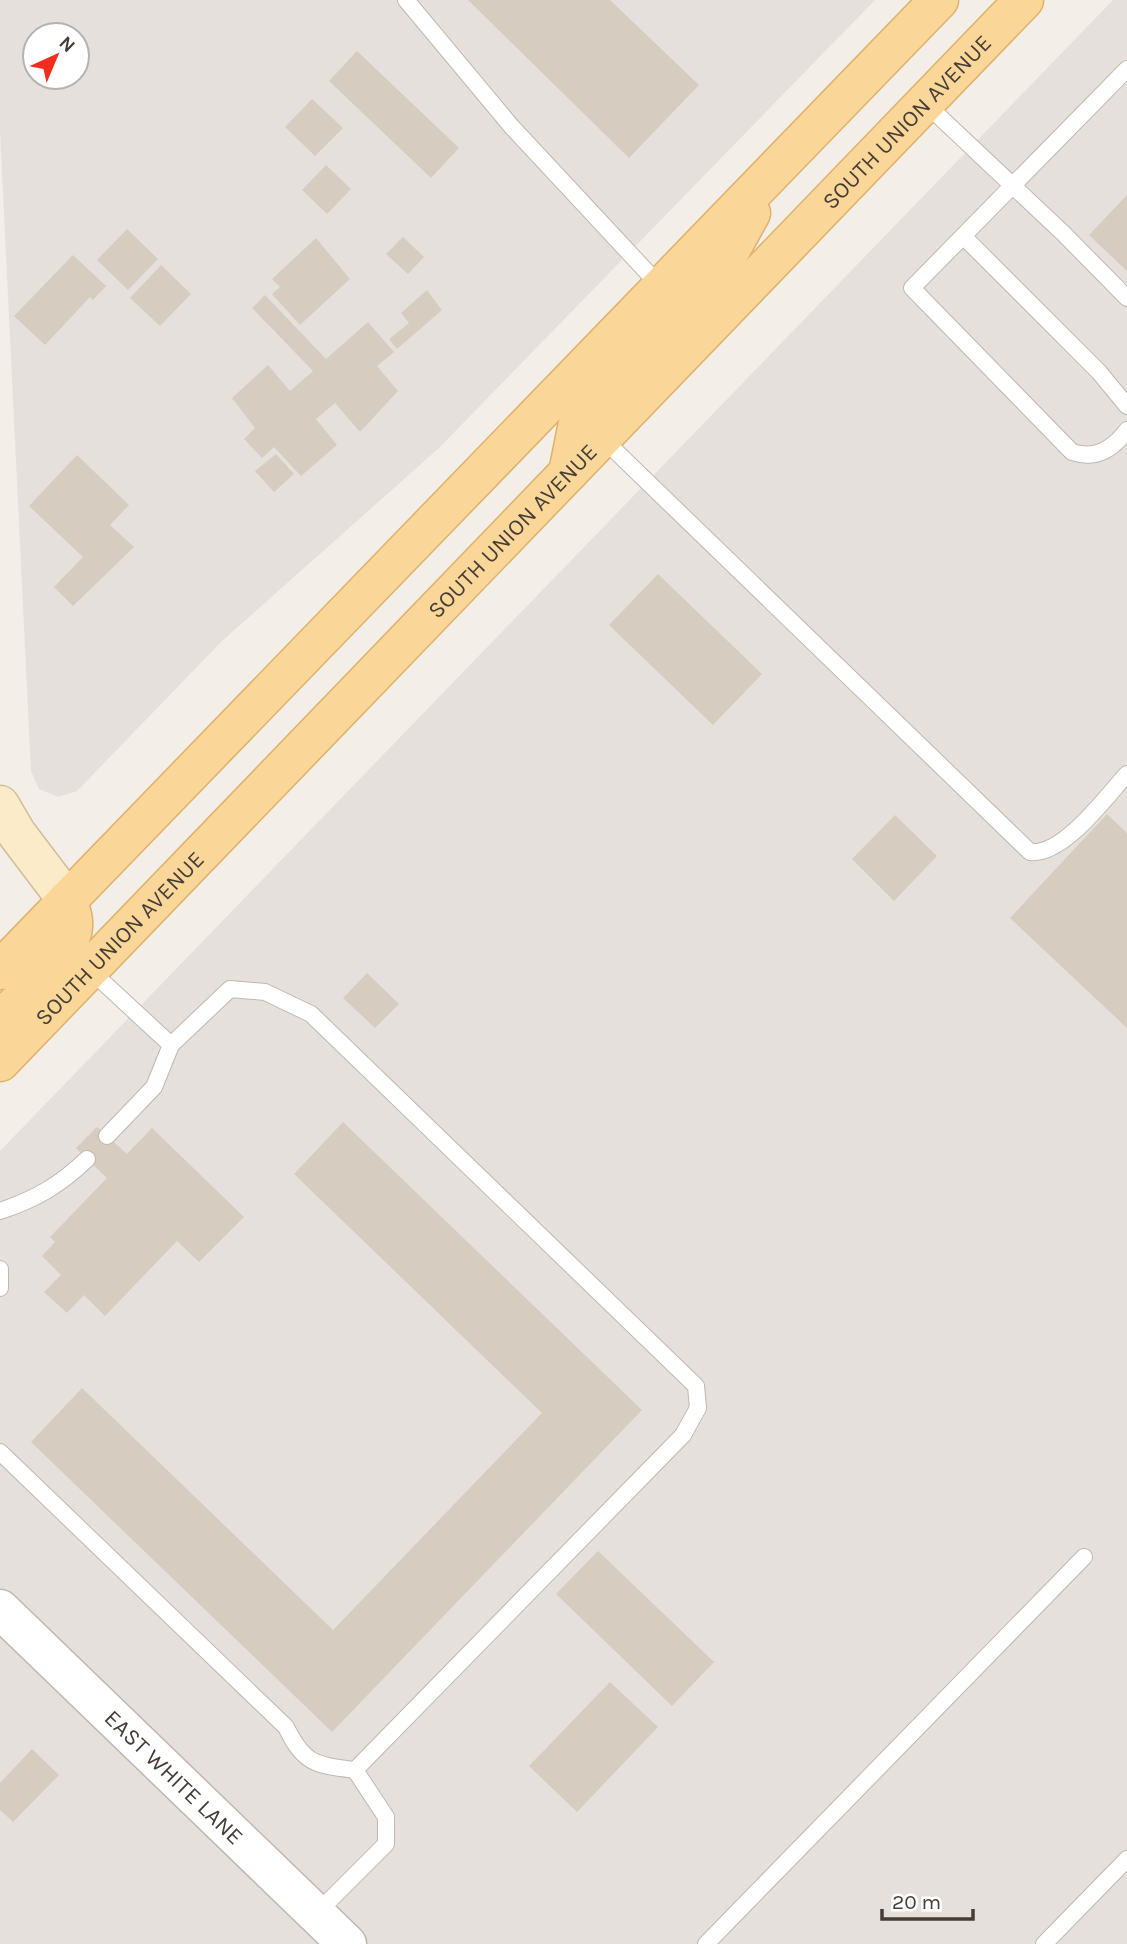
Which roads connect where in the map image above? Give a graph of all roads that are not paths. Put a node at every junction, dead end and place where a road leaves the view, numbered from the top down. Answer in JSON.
{"nodes":[{"id":1,"x":405,"y":0,"type":"edge"},
{"id":2,"x":939,"y":0,"type":"edge"},
{"id":3,"x":1024,"y":0,"type":"edge"},
{"id":4,"x":1127,"y":69,"type":"edge"},
{"id":5,"x":925,"y":103,"type":"junction"},
{"id":6,"x":760,"y":184,"type":"junction"},
{"id":7,"x":1013,"y":185,"type":"junction"},
{"id":8,"x":962,"y":236,"type":"junction"},
{"id":9,"x":661,"y":286,"type":"junction"},
{"id":10,"x":1127,"y":298,"type":"edge"},
{"id":11,"x":1127,"y":406,"type":"edge"},
{"id":12,"x":1127,"y":430,"type":"edge"},
{"id":13,"x":603,"y":438,"type":"junction"},
{"id":14,"x":568,"y":473,"type":"junction"},
{"id":15,"x":1127,"y":774,"type":"edge"},
{"id":16,"x":0,"y":805,"type":"edge"},
{"id":17,"x":67,"y":900,"type":"junction"},
{"id":18,"x":0,"y":970,"type":"edge"},
{"id":19,"x":90,"y":970,"type":"junction"},
{"id":20,"x":0,"y":1021,"type":"edge"},
{"id":21,"x":171,"y":1045,"type":"junction"},
{"id":22,"x":0,"y":1062,"type":"edge"},
{"id":23,"x":107,"y":1136,"type":"dead end"},
{"id":24,"x":87,"y":1158,"type":"dead end"},
{"id":25,"x":0,"y":1211,"type":"edge"},
{"id":26,"x":0,"y":1269,"type":"edge"},
{"id":27,"x":0,"y":1288,"type":"edge"},
{"id":28,"x":0,"y":1452,"type":"edge"},
{"id":29,"x":1084,"y":1558,"type":"dead end"},
{"id":30,"x":0,"y":1609,"type":"edge"},
{"id":31,"x":355,"y":1770,"type":"junction"},
{"id":32,"x":1127,"y":1859,"type":"edge"},
{"id":33,"x":316,"y":1914,"type":"junction"},
{"id":34,"x":716,"y":1941,"type":"edge"},
{"id":35,"x":347,"y":1944,"type":"edge"},
{"id":36,"x":1044,"y":1944,"type":"edge"}],
"edges":[{"from":1,"to":9,"type":"lane"},
{"from":2,"to":6,"type":"main road"},
{"from":3,"to":5,"type":"main road","name":"SOUTH UNION AVENUE"},
{"from":4,"to":7,"type":"lane"},
{"from":5,"to":7,"type":"lane"},
{"from":5,"to":13,"type":"main road","name":"SOUTH UNION AVENUE"},
{"from":6,"to":9,"type":"main road"},
{"from":6,"to":14,"type":"main road"},
{"from":7,"to":8,"type":"lane"},
{"from":7,"to":10,"type":"lane"},
{"from":8,"to":11,"type":"lane"},
{"from":8,"to":12,"type":"lane"},
{"from":9,"to":17,"type":"main road"},
{"from":13,"to":14,"type":"main road","name":"SOUTH UNION AVENUE"},
{"from":13,"to":15,"type":"lane"},
{"from":14,"to":19,"type":"main road","name":"SOUTH UNION AVENUE"},
{"from":16,"to":17,"type":"main road"},
{"from":17,"to":18,"type":"main road"},
{"from":17,"to":20,"type":"main road"},
{"from":19,"to":21,"type":"lane"},
{"from":19,"to":22,"type":"main road","name":"SOUTH UNION AVENUE"},
{"from":21,"to":23,"type":"lane"},
{"from":21,"to":31,"type":"lane"},
{"from":24,"to":25,"type":"lane"},
{"from":26,"to":27,"type":"lane"},
{"from":28,"to":31,"type":"lane"},
{"from":29,"to":34,"type":"lane"},
{"from":30,"to":33,"type":"street","name":"EAST WHITE LANE"},
{"from":31,"to":33,"type":"lane"},
{"from":32,"to":36,"type":"lane"},
{"from":33,"to":35,"type":"street","name":"EAST WHITE LANE"}]}
